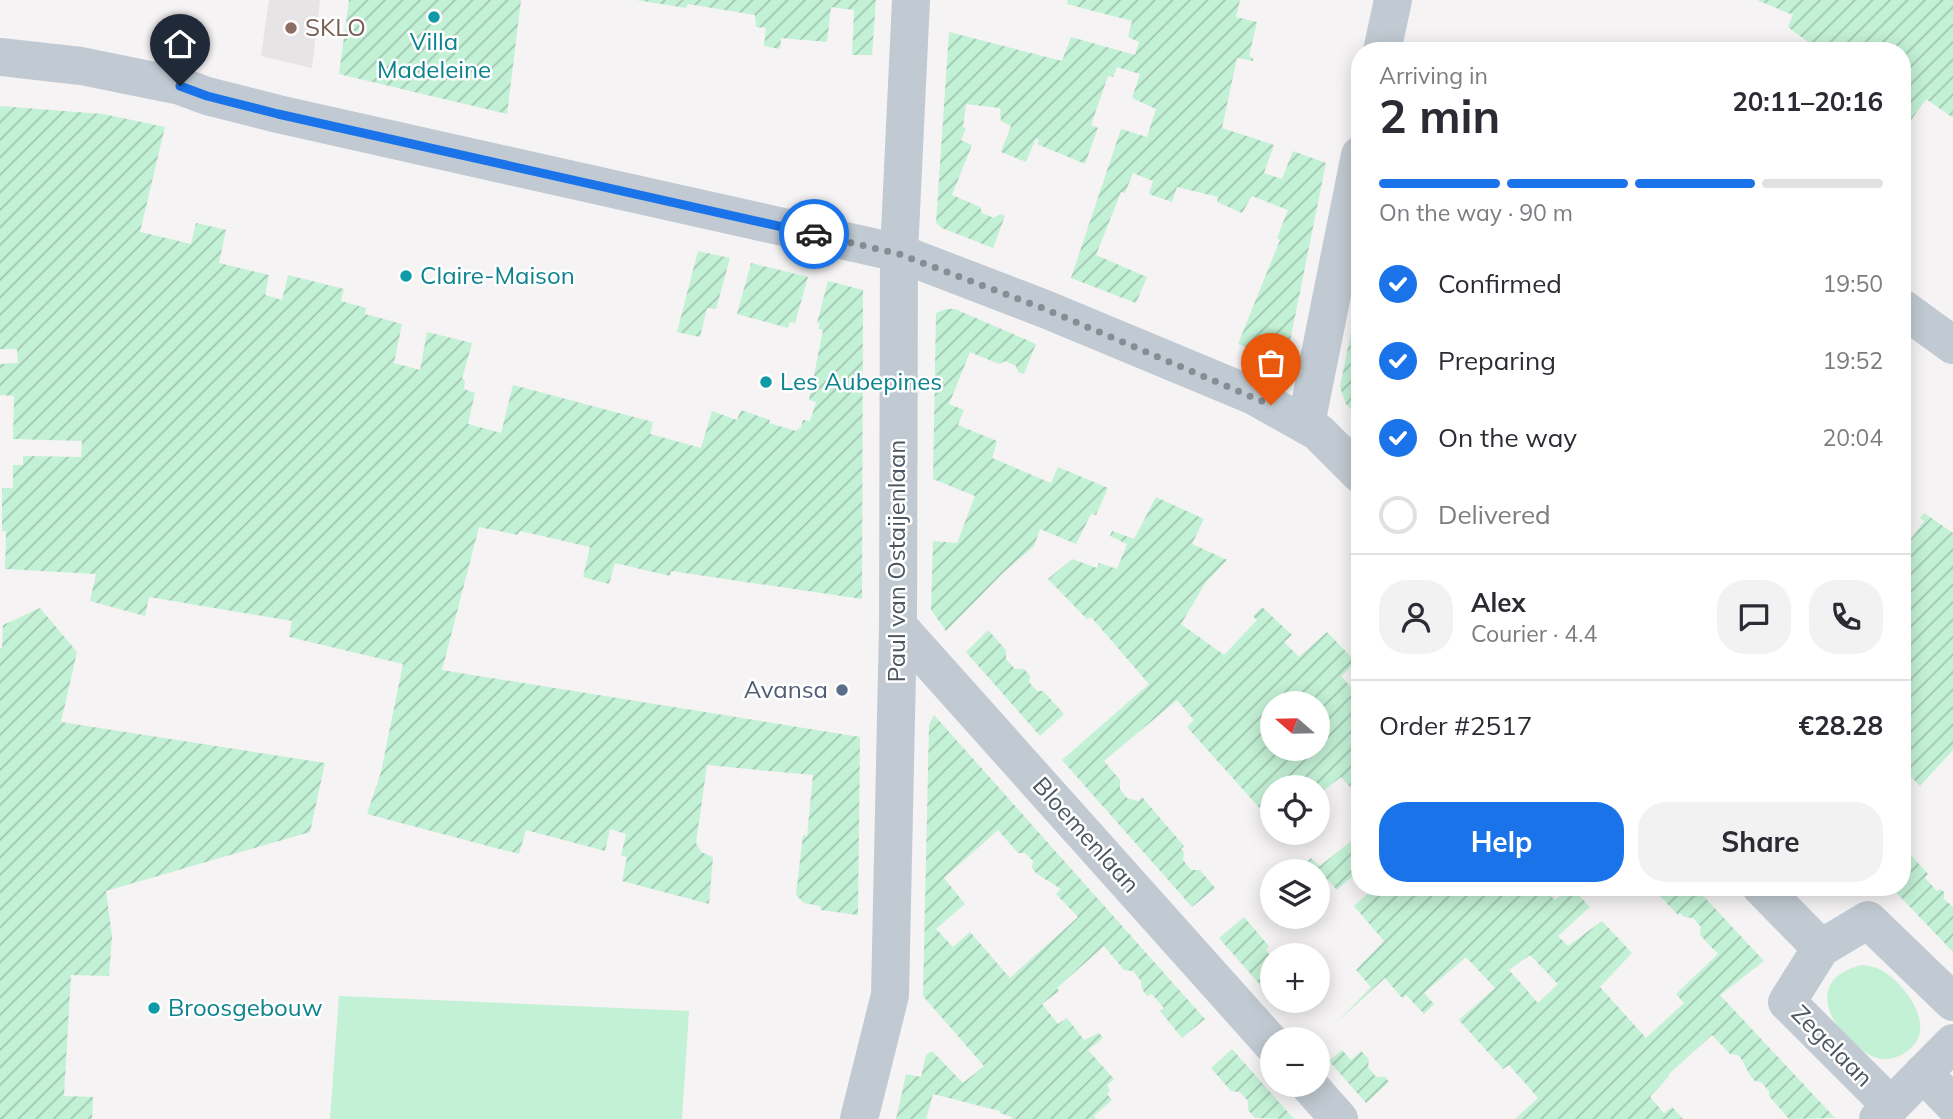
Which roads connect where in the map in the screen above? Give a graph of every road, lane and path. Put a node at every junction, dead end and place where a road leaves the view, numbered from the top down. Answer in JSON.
{"nodes":[{"id":1,"x":911,"y":0,"type":"edge"},
{"id":2,"x":1393,"y":0,"type":"edge"},
{"id":3,"x":1384,"y":42,"type":"edge"},
{"id":4,"x":0,"y":57,"type":"edge"},
{"id":5,"x":1351,"y":200,"type":"edge"},
{"id":6,"x":899,"y":254,"type":"junction"},
{"id":7,"x":1911,"y":315,"type":"edge"},
{"id":8,"x":1953,"y":345,"type":"edge"},
{"id":9,"x":1306,"y":424,"type":"junction"},
{"id":10,"x":1351,"y":465,"type":"edge"},
{"id":11,"x":898,"y":626,"type":"junction"},
{"id":12,"x":1770,"y":896,"type":"edge"},
{"id":13,"x":1821,"y":948,"type":"junction"},
{"id":14,"x":1953,"y":1002,"type":"edge"},
{"id":15,"x":1260,"y":1031,"type":"edge"},
{"id":16,"x":1953,"y":1043,"type":"edge"},
{"id":17,"x":1923,"y":1073,"type":"junction"},
{"id":18,"x":1320,"y":1097,"type":"edge"},
{"id":19,"x":1953,"y":1104,"type":"edge"},
{"id":20,"x":1885,"y":1112,"type":"edge"},
{"id":21,"x":859,"y":1119,"type":"edge"},
{"id":22,"x":1339,"y":1119,"type":"edge"}],
"edges":[{"from":1,"to":6,"type":"street","name":"Paul van Ostaijenlaan"},
{"from":2,"to":3,"type":"street"},
{"from":4,"to":6,"type":"street"},
{"from":5,"to":9,"type":"street"},
{"from":6,"to":9,"type":"street"},
{"from":6,"to":11,"type":"street","name":"Paul van Ostaijenlaan"},
{"from":7,"to":8,"type":"street"},
{"from":9,"to":10,"type":"street"},
{"from":11,"to":15,"type":"street","name":"Bloemenlaan"},
{"from":11,"to":21,"type":"street","name":"Paul van Ostaijenlaan"},
{"from":12,"to":13,"type":"street"},
{"from":13,"to":14,"type":"street","name":"Zegelaan"},
{"from":13,"to":20,"type":"street","name":"Zegelaan"},
{"from":16,"to":17,"type":"street"},
{"from":17,"to":19,"type":"street"},
{"from":17,"to":20,"type":"street"},
{"from":18,"to":22,"type":"street"}]}
